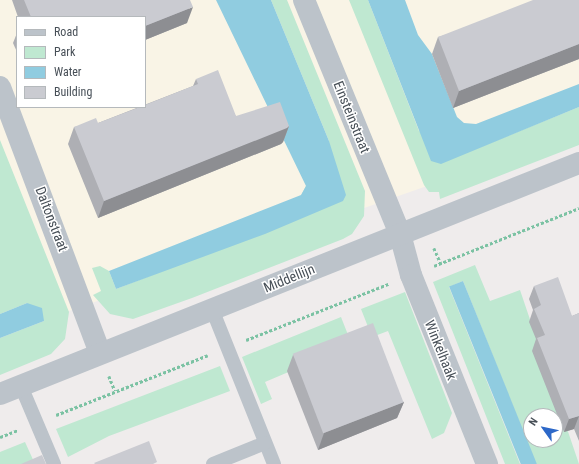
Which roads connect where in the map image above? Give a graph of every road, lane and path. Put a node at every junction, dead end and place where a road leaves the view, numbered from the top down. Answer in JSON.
{"nodes":[{"id":1,"x":304,"y":0,"type":"edge"},
{"id":2,"x":0,"y":87,"type":"edge"},
{"id":3,"x":579,"y":163,"type":"edge"},
{"id":4,"x":579,"y":208,"type":"edge"},
{"id":5,"x":400,"y":234,"type":"junction"},
{"id":6,"x":411,"y":275,"type":"junction"},
{"id":7,"x":212,"y":309,"type":"junction"},
{"id":8,"x":227,"y":347,"type":"junction"},
{"id":9,"x":100,"y":353,"type":"junction"},
{"id":10,"x":21,"y":386,"type":"junction"},
{"id":11,"x":0,"y":394,"type":"edge"},
{"id":12,"x":38,"y":422,"type":"junction"},
{"id":13,"x":0,"y":437,"type":"edge"},
{"id":14,"x":265,"y":443,"type":"junction"},
{"id":15,"x":54,"y":464,"type":"edge"},
{"id":16,"x":212,"y":464,"type":"edge"},
{"id":17,"x":274,"y":464,"type":"edge"},
{"id":18,"x":487,"y":464,"type":"edge"}],
"edges":[{"from":1,"to":5,"type":"street","name":"Einsteinstraat"},
{"from":2,"to":9,"type":"street","name":"Daltonstraat"},
{"from":3,"to":5,"type":"street","name":"Middellijn"},
{"from":4,"to":6,"type":"path"},
{"from":5,"to":6,"type":"street","name":"Winkelhaak"},
{"from":5,"to":7,"type":"street","name":"Middellijn"},
{"from":6,"to":8,"type":"path"},
{"from":6,"to":18,"type":"street","name":"Winkelhaak"},
{"from":7,"to":8,"type":"lane"},
{"from":7,"to":9,"type":"street","name":"Middellijn"},
{"from":8,"to":12,"type":"path"},
{"from":8,"to":14,"type":"lane"},
{"from":9,"to":10,"type":"street","name":"Middellijn"},
{"from":10,"to":11,"type":"street","name":"Middellijn"},
{"from":10,"to":12,"type":"lane"},
{"from":12,"to":13,"type":"path"},
{"from":12,"to":15,"type":"lane"},
{"from":14,"to":16,"type":"lane"},
{"from":14,"to":17,"type":"lane"}]}
